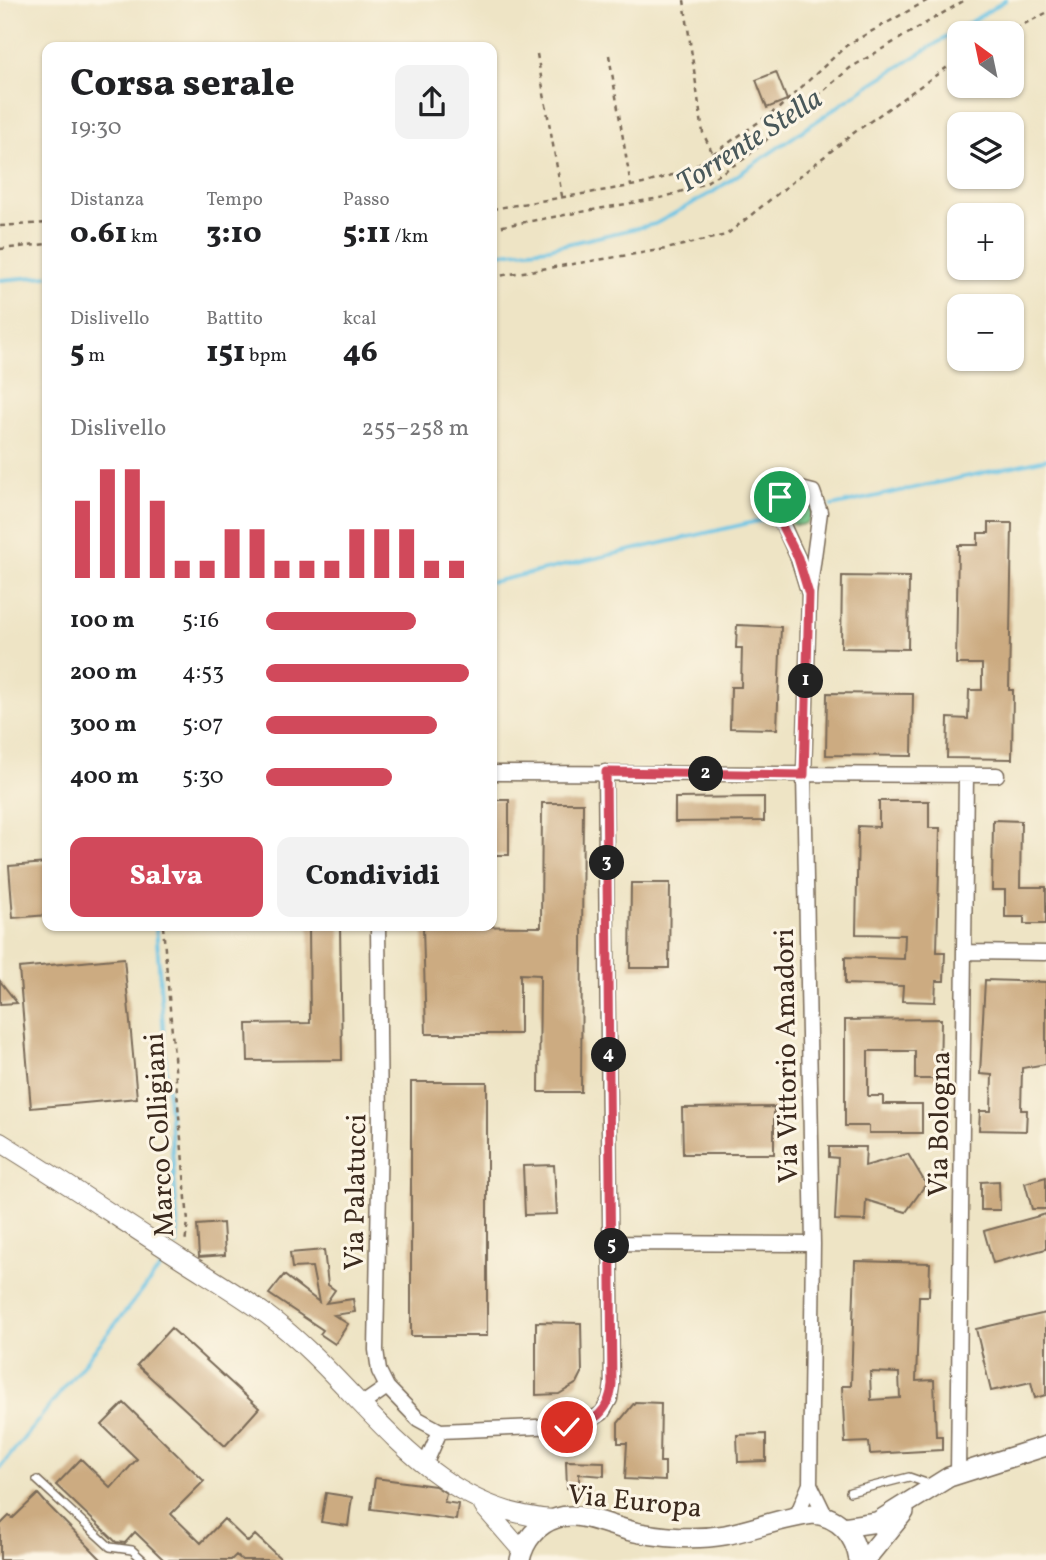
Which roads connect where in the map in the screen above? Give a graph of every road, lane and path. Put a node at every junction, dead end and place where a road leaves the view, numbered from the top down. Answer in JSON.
{"nodes":[{"id":1,"x":684,"y":0,"type":"edge"},
{"id":2,"x":928,"y":0,"type":"edge"},
{"id":3,"x":965,"y":0,"type":"edge"},
{"id":4,"x":1046,"y":13,"type":"edge"},
{"id":5,"x":1024,"y":24,"type":"edge"},
{"id":6,"x":537,"y":54,"type":"dead end"},
{"id":7,"x":609,"y":55,"type":"dead end"},
{"id":8,"x":947,"y":67,"type":"edge"},
{"id":9,"x":713,"y":155,"type":"junction"},
{"id":10,"x":631,"y":186,"type":"junction"},
{"id":11,"x":562,"y":197,"type":"junction"},
{"id":12,"x":497,"y":208,"type":"edge"},
{"id":13,"x":42,"y":223,"type":"edge"},
{"id":14,"x":0,"y":226,"type":"edge"},
{"id":15,"x":497,"y":227,"type":"edge"},
{"id":16,"x":42,"y":245,"type":"edge"},
{"id":17,"x":0,"y":249,"type":"edge"},
{"id":18,"x":497,"y":276,"type":"edge"},
{"id":19,"x":809,"y":594,"type":"junction"},
{"id":20,"x":606,"y":772,"type":"junction"},
{"id":21,"x":497,"y":773,"type":"edge"},
{"id":22,"x":804,"y":775,"type":"junction"},
{"id":23,"x":966,"y":775,"type":"junction"},
{"id":24,"x":997,"y":775,"type":"dead end"},
{"id":25,"x":163,"y":931,"type":"edge"},
{"id":26,"x":378,"y":931,"type":"edge"},
{"id":27,"x":965,"y":952,"type":"junction"},
{"id":28,"x":1046,"y":953,"type":"edge"},
{"id":29,"x":0,"y":1142,"type":"edge"},
{"id":30,"x":612,"y":1243,"type":"junction"},
{"id":31,"x":813,"y":1244,"type":"junction"},
{"id":32,"x":183,"y":1260,"type":"junction"},
{"id":33,"x":387,"y":1387,"type":"junction"},
{"id":34,"x":361,"y":1405,"type":"junction"},
{"id":35,"x":440,"y":1431,"type":"junction"},
{"id":36,"x":1046,"y":1446,"type":"edge"},
{"id":37,"x":425,"y":1465,"type":"junction"},
{"id":38,"x":958,"y":1474,"type":"junction"},
{"id":39,"x":37,"y":1480,"type":"dead end"},
{"id":40,"x":810,"y":1484,"type":"junction"},
{"id":41,"x":932,"y":1486,"type":"junction"},
{"id":42,"x":850,"y":1492,"type":"dead end"},
{"id":43,"x":917,"y":1498,"type":"junction"},
{"id":44,"x":478,"y":1501,"type":"junction"},
{"id":45,"x":797,"y":1515,"type":"junction"},
{"id":46,"x":825,"y":1515,"type":"junction"},
{"id":47,"x":554,"y":1519,"type":"junction"},
{"id":48,"x":844,"y":1527,"type":"junction"},
{"id":49,"x":520,"y":1557,"type":"edge"},
{"id":50,"x":143,"y":1560,"type":"edge"},
{"id":51,"x":859,"y":1560,"type":"edge"},
{"id":52,"x":865,"y":1560,"type":"edge"}],
"edges":[{"from":1,"to":9,"type":"path"},
{"from":2,"to":9,"type":"path"},
{"from":3,"to":15,"type":"path"},
{"from":4,"to":5,"type":"path"},
{"from":6,"to":11,"type":"path"},
{"from":7,"to":10,"type":"path"},
{"from":8,"to":18,"type":"path"},
{"from":9,"to":10,"type":"path"},
{"from":10,"to":11,"type":"path"},
{"from":11,"to":12,"type":"path"},
{"from":13,"to":14,"type":"path"},
{"from":16,"to":17,"type":"path"},
{"from":19,"to":19,"type":"street","name":"Via Vittorio Amadori"},
{"from":19,"to":22,"type":"street","name":"Via Vittorio Amadori"},
{"from":20,"to":21,"type":"street"},
{"from":20,"to":22,"type":"street"},
{"from":20,"to":30,"type":"street"},
{"from":22,"to":23,"type":"street"},
{"from":22,"to":31,"type":"street","name":"Via Vittorio Amadori"},
{"from":23,"to":24,"type":"street"},
{"from":23,"to":27,"type":"street","name":"Via Bologna"},
{"from":25,"to":32,"type":"path","name":"Marco Colligiani"},
{"from":26,"to":33,"type":"street","name":"Via Palatucci"},
{"from":27,"to":28,"type":"street"},
{"from":27,"to":38,"type":"street","name":"Via Bologna"},
{"from":29,"to":32,"type":"street"},
{"from":30,"to":31,"type":"street"},
{"from":30,"to":35,"type":"street"},
{"from":31,"to":40,"type":"street","name":"Via Vittorio Amadori"},
{"from":32,"to":34,"type":"street"},
{"from":33,"to":34,"type":"street"},
{"from":33,"to":35,"type":"street","name":"Via Palatucci"},
{"from":34,"to":37,"type":"street"},
{"from":35,"to":37,"type":"street"},
{"from":36,"to":38,"type":"main road"},
{"from":37,"to":44,"type":"street"},
{"from":38,"to":41,"type":"main road"},
{"from":39,"to":50,"type":"lane"},
{"from":40,"to":45,"type":"street"},
{"from":40,"to":46,"type":"street","name":"Via Vittorio Amadori"},
{"from":41,"to":42,"type":"lane"},
{"from":41,"to":43,"type":"main road"},
{"from":43,"to":48,"type":"main road"},
{"from":43,"to":52,"type":"main road"},
{"from":44,"to":47,"type":"street"},
{"from":44,"to":49,"type":"street"},
{"from":45,"to":46,"type":"main road","name":"Via Europa"},
{"from":45,"to":47,"type":"main road","name":"Via Europa"},
{"from":46,"to":48,"type":"main road"},
{"from":47,"to":49,"type":"main road","name":"Via Europa"},
{"from":48,"to":51,"type":"main road"}]}
